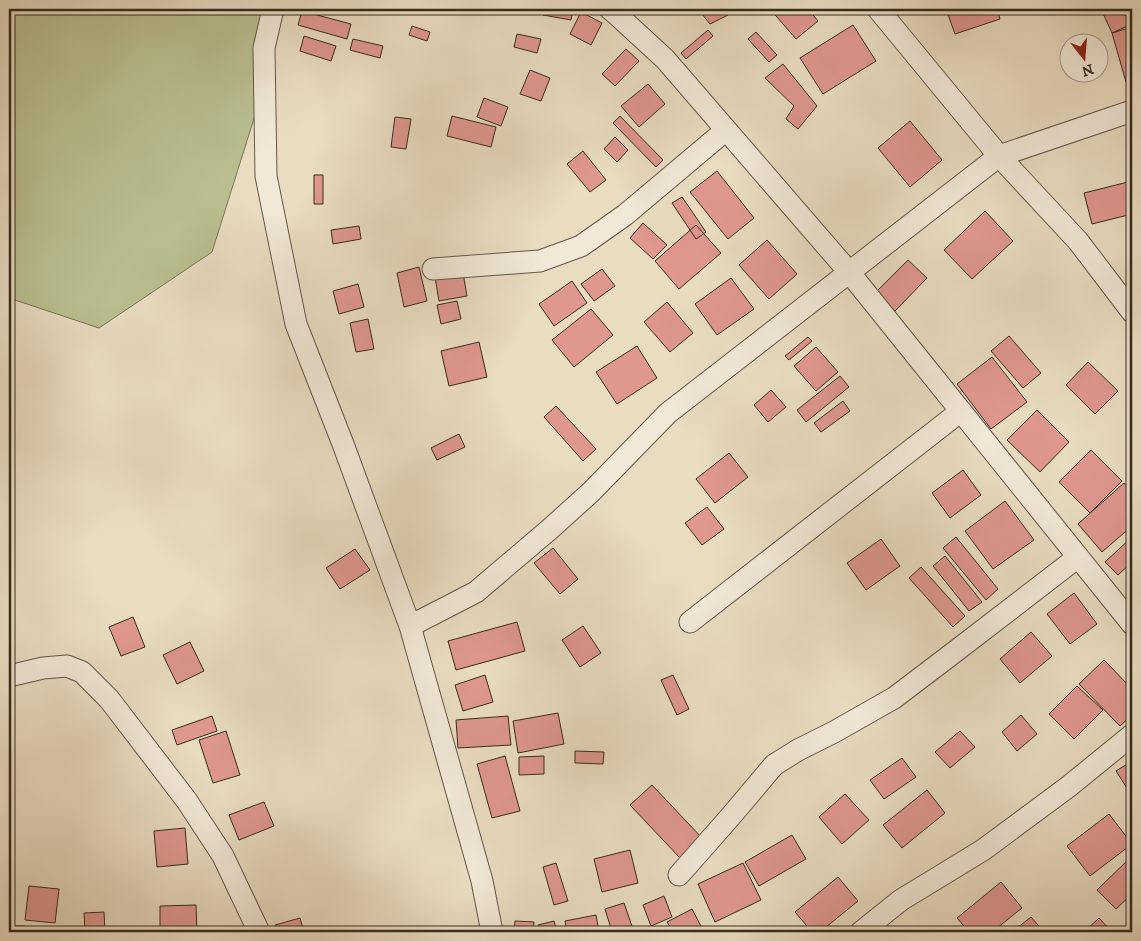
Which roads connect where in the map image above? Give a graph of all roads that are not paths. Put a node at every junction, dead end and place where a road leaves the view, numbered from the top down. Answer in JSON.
{"nodes":[{"id":1,"x":273,"y":9,"type":"edge"},
{"id":2,"x":610,"y":9,"type":"edge"},
{"id":3,"x":878,"y":9,"type":"edge"},
{"id":4,"x":1132,"y":111,"type":"edge"},
{"id":5,"x":726,"y":130,"type":"junction"},
{"id":6,"x":999,"y":156,"type":"junction"},
{"id":7,"x":433,"y":268,"type":"dead end"},
{"id":8,"x":849,"y":272,"type":"junction"},
{"id":9,"x":1132,"y":312,"type":"edge"},
{"id":10,"x":961,"y":411,"type":"junction"},
{"id":11,"x":1078,"y":557,"type":"junction"},
{"id":12,"x":690,"y":622,"type":"dead end"},
{"id":13,"x":1132,"y":624,"type":"edge"},
{"id":14,"x":410,"y":626,"type":"junction"},
{"id":15,"x":9,"y":676,"type":"edge"},
{"id":16,"x":1132,"y":735,"type":"edge"},
{"id":17,"x":679,"y":875,"type":"dead end"},
{"id":18,"x":259,"y":932,"type":"edge"},
{"id":19,"x":492,"y":932,"type":"edge"},
{"id":20,"x":861,"y":932,"type":"edge"}],
"edges":[{"from":1,"to":14,"type":"street"},
{"from":2,"to":5,"type":"street"},
{"from":3,"to":6,"type":"street"},
{"from":4,"to":6,"type":"street"},
{"from":5,"to":7,"type":"street"},
{"from":5,"to":8,"type":"street"},
{"from":6,"to":8,"type":"street"},
{"from":6,"to":9,"type":"street"},
{"from":8,"to":10,"type":"street"},
{"from":8,"to":14,"type":"street"},
{"from":10,"to":11,"type":"street"},
{"from":10,"to":12,"type":"street"},
{"from":11,"to":13,"type":"street"},
{"from":11,"to":17,"type":"street"},
{"from":14,"to":19,"type":"street"},
{"from":15,"to":18,"type":"street"},
{"from":16,"to":20,"type":"street"}]}
